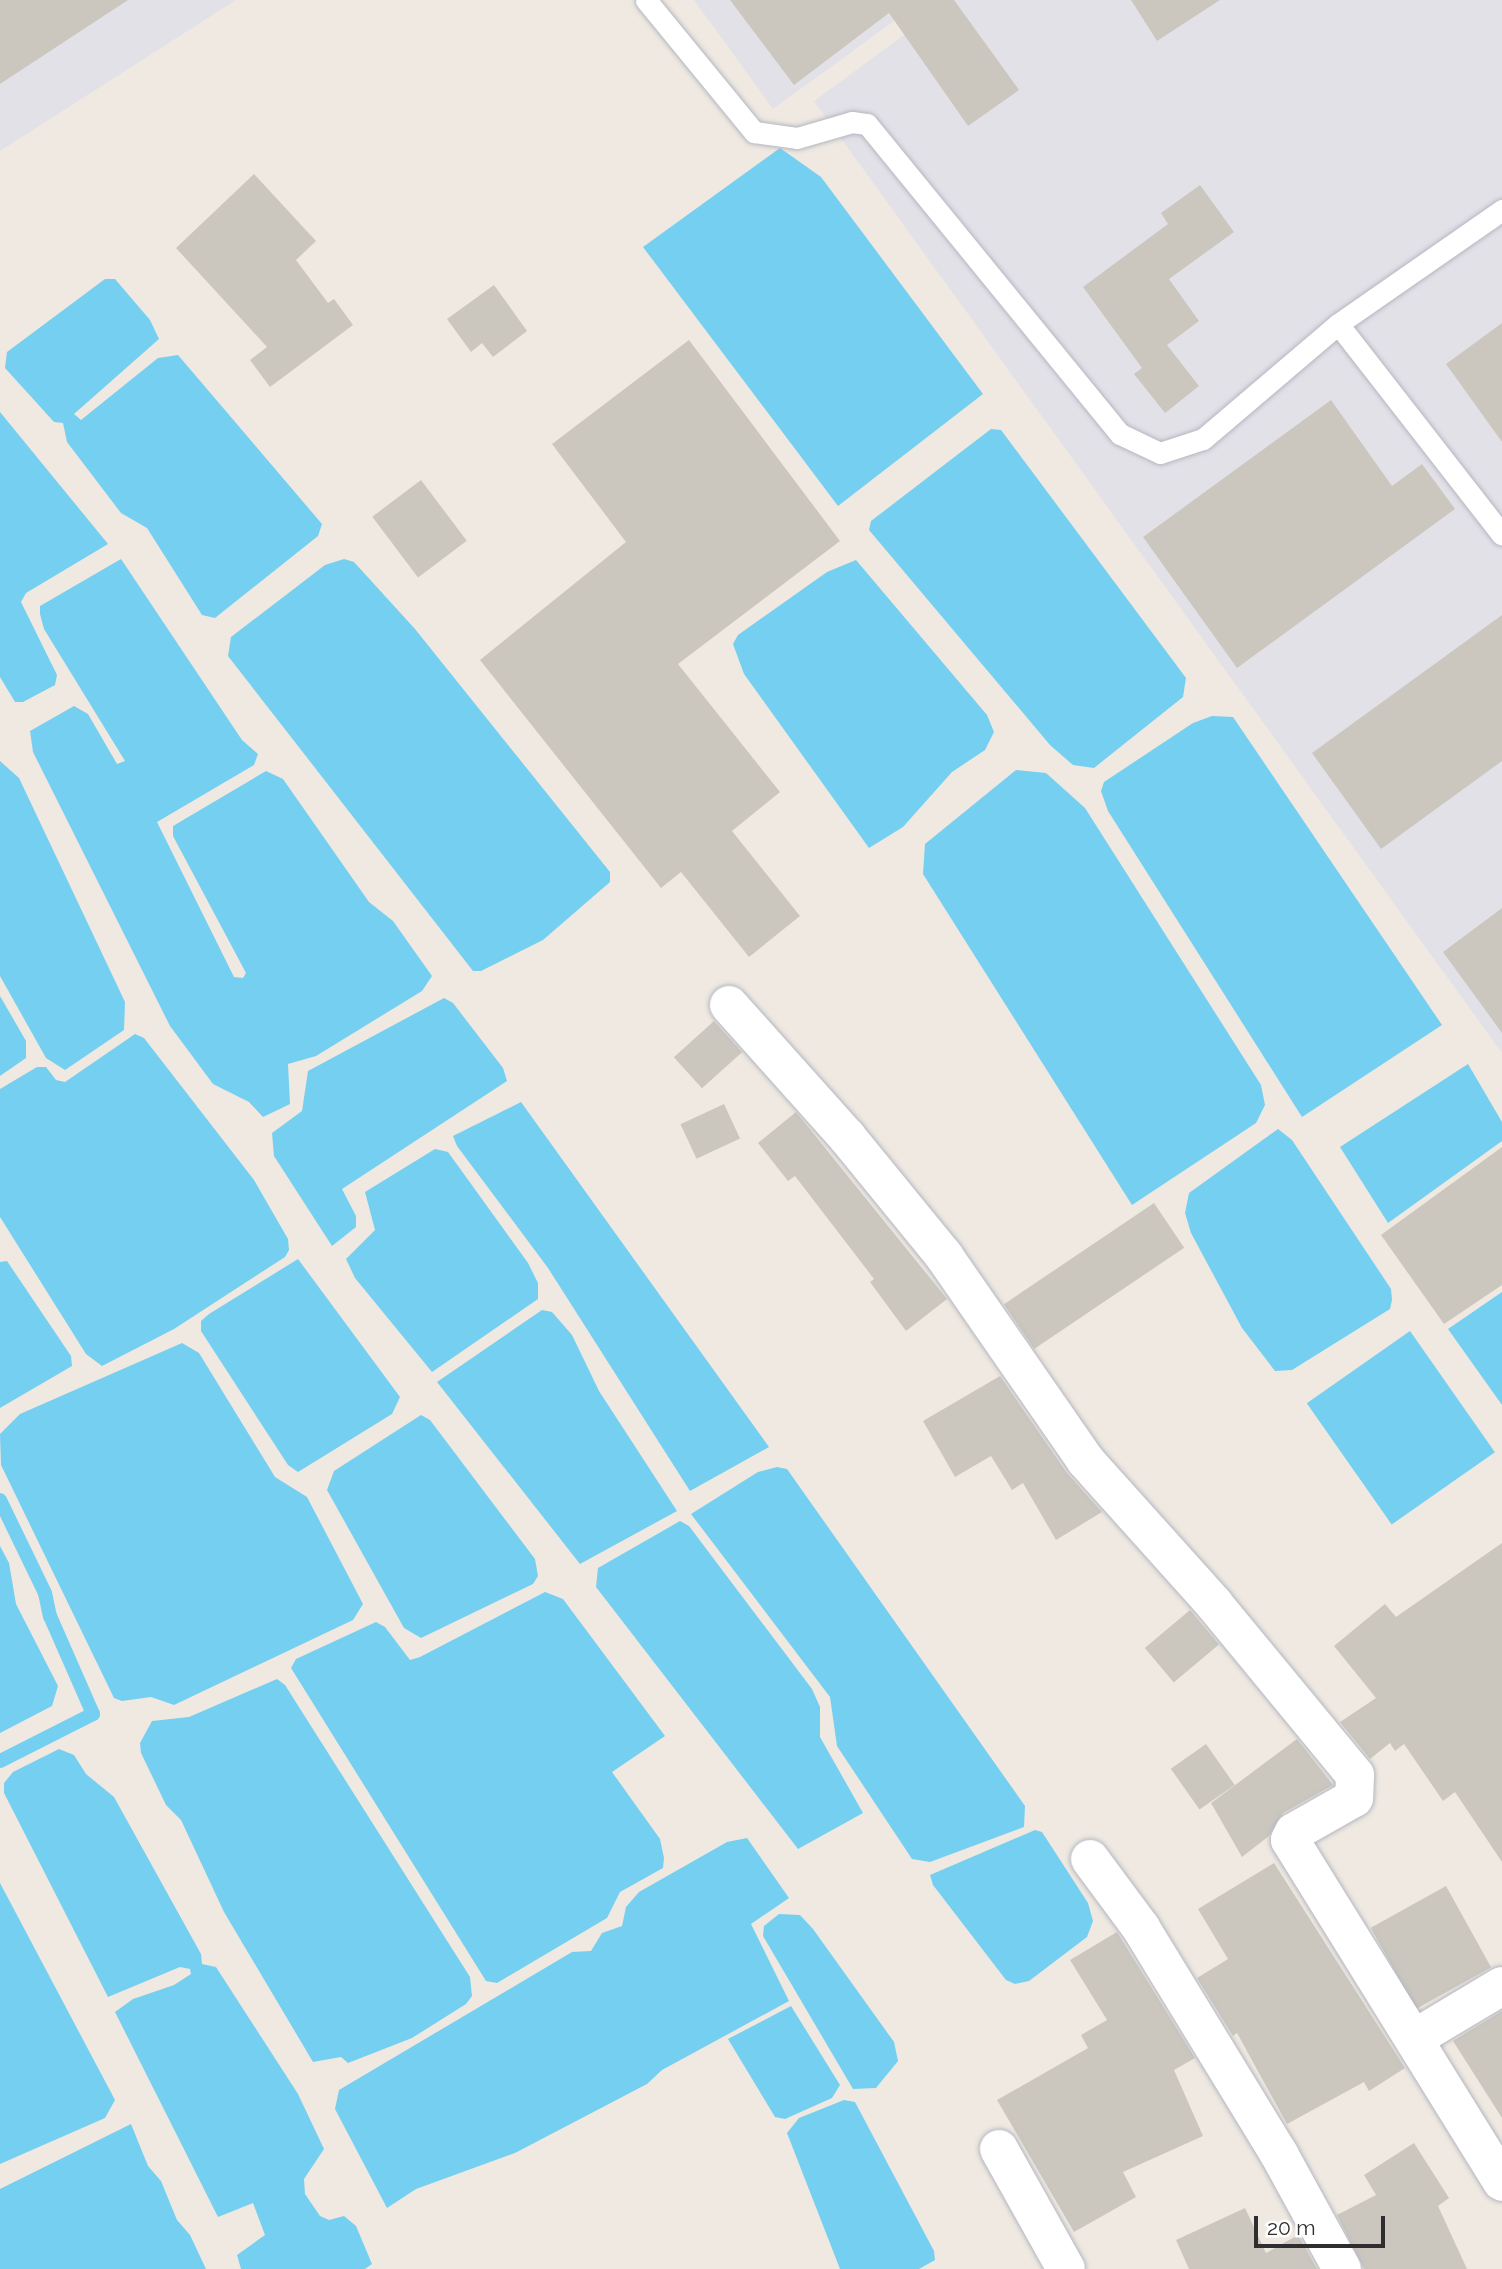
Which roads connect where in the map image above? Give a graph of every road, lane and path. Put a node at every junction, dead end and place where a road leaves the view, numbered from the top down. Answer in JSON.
{"nodes":[{"id":1,"x":646,"y":0,"type":"edge"},
{"id":2,"x":1502,"y":210,"type":"edge"},
{"id":3,"x":1338,"y":324,"type":"junction"},
{"id":4,"x":1502,"y":534,"type":"edge"},
{"id":5,"x":729,"y":1005,"type":"dead end"},
{"id":6,"x":1090,"y":1859,"type":"dead end"},
{"id":7,"x":1502,"y":1986,"type":"edge"},
{"id":8,"x":1415,"y":2038,"type":"junction"},
{"id":9,"x":999,"y":2149,"type":"dead end"},
{"id":10,"x":1502,"y":2182,"type":"edge"},
{"id":11,"x":1066,"y":2269,"type":"edge"},
{"id":12,"x":1342,"y":2269,"type":"edge"}],
"edges":[{"from":1,"to":3,"type":"lane"},
{"from":2,"to":3,"type":"lane"},
{"from":3,"to":4,"type":"lane"},
{"from":5,"to":8,"type":"street"},
{"from":6,"to":12,"type":"street"},
{"from":7,"to":8,"type":"street"},
{"from":8,"to":10,"type":"street"},
{"from":9,"to":11,"type":"street"}]}
